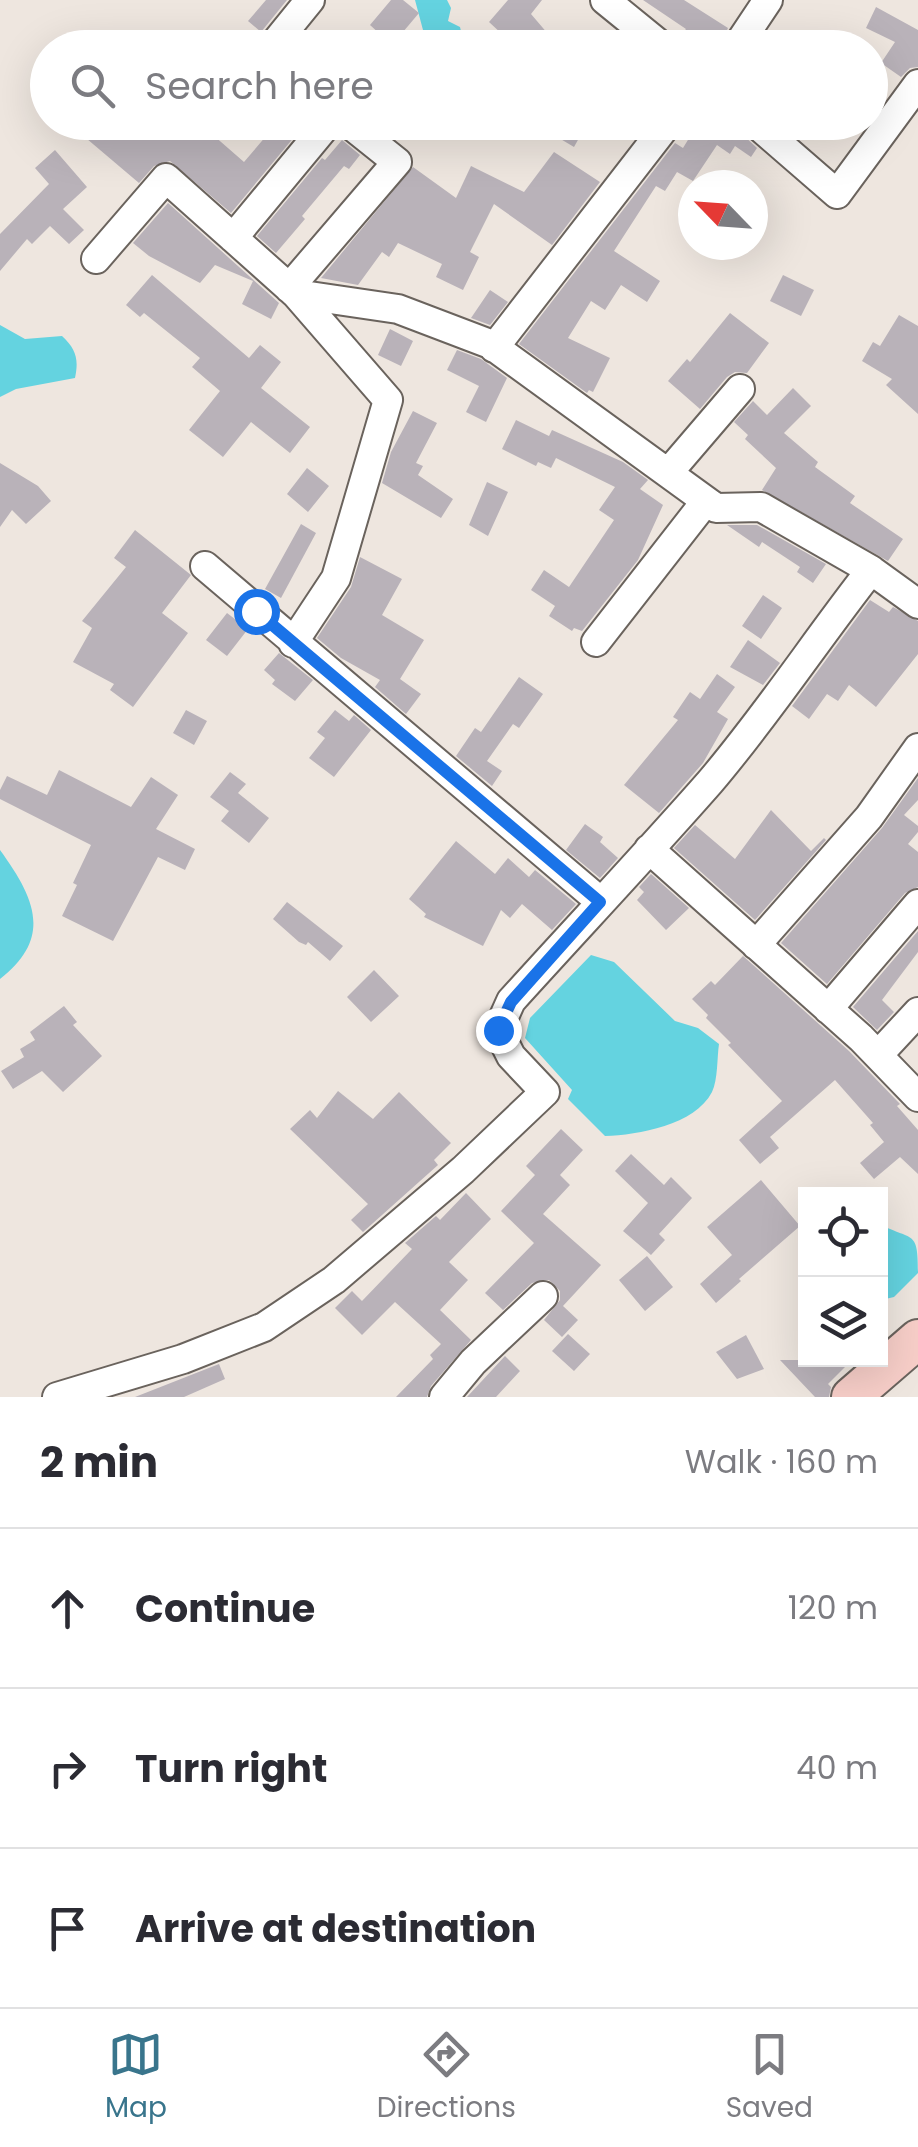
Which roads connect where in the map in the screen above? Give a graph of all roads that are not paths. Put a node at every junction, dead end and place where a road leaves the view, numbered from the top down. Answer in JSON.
{"nodes":[{"id":1,"x":310,"y":0,"type":"edge"},
{"id":2,"x":606,"y":0,"type":"edge"},
{"id":3,"x":768,"y":0,"type":"edge"},
{"id":4,"x":285,"y":30,"type":"edge"},
{"id":5,"x":642,"y":30,"type":"edge"},
{"id":6,"x":748,"y":30,"type":"edge"},
{"id":7,"x":918,"y":84,"type":"edge"},
{"id":8,"x":888,"y":125,"type":"edge"},
{"id":9,"x":314,"y":140,"type":"edge"},
{"id":10,"x":370,"y":140,"type":"edge"},
{"id":11,"x":655,"y":140,"type":"edge"},
{"id":12,"x":775,"y":140,"type":"edge"},
{"id":13,"x":877,"y":140,"type":"edge"},
{"id":14,"x":233,"y":238,"type":"junction"},
{"id":15,"x":96,"y":258,"type":"dead end"},
{"id":16,"x":293,"y":291,"type":"junction"},
{"id":17,"x":494,"y":348,"type":"junction"},
{"id":18,"x":740,"y":389,"type":"dead end"},
{"id":19,"x":668,"y":473,"type":"junction"},
{"id":20,"x":706,"y":501,"type":"junction"},
{"id":21,"x":204,"y":566,"type":"dead end"},
{"id":22,"x":872,"y":570,"type":"junction"},
{"id":23,"x":918,"y":604,"type":"edge"},
{"id":24,"x":596,"y":642,"type":"dead end"},
{"id":25,"x":293,"y":644,"type":"junction"},
{"id":26,"x":918,"y":748,"type":"edge"},
{"id":27,"x":649,"y":849,"type":"junction"},
{"id":28,"x":600,"y":902,"type":"junction"},
{"id":29,"x":918,"y":904,"type":"edge"},
{"id":30,"x":756,"y":944,"type":"junction"},
{"id":31,"x":828,"y":1009,"type":"junction"},
{"id":32,"x":918,"y":1012,"type":"edge"},
{"id":33,"x":878,"y":1055,"type":"junction"},
{"id":34,"x":918,"y":1096,"type":"edge"},
{"id":35,"x":543,"y":1296,"type":"dead end"},
{"id":36,"x":918,"y":1339,"type":"edge"},
{"id":37,"x":57,"y":1397,"type":"edge"},
{"id":38,"x":444,"y":1397,"type":"edge"},
{"id":39,"x":851,"y":1397,"type":"edge"}],
"edges":[{"from":1,"to":4,"type":"street"},
{"from":2,"to":5,"type":"street"},
{"from":3,"to":6,"type":"street"},
{"from":7,"to":8,"type":"street"},
{"from":9,"to":14,"type":"street"},
{"from":10,"to":16,"type":"street"},
{"from":11,"to":17,"type":"street"},
{"from":12,"to":13,"type":"street"},
{"from":14,"to":15,"type":"street"},
{"from":14,"to":16,"type":"street"},
{"from":16,"to":17,"type":"street"},
{"from":16,"to":25,"type":"street"},
{"from":17,"to":19,"type":"street"},
{"from":18,"to":19,"type":"street"},
{"from":19,"to":20,"type":"street"},
{"from":20,"to":22,"type":"street"},
{"from":20,"to":24,"type":"street"},
{"from":21,"to":25,"type":"street"},
{"from":22,"to":23,"type":"street"},
{"from":22,"to":27,"type":"street"},
{"from":25,"to":28,"type":"street"},
{"from":26,"to":30,"type":"street"},
{"from":27,"to":28,"type":"street"},
{"from":27,"to":30,"type":"street"},
{"from":28,"to":37,"type":"street"},
{"from":29,"to":31,"type":"street"},
{"from":30,"to":31,"type":"street"},
{"from":31,"to":33,"type":"street"},
{"from":32,"to":33,"type":"street"},
{"from":33,"to":34,"type":"street"},
{"from":35,"to":38,"type":"street"},
{"from":36,"to":39,"type":"street"}]}
